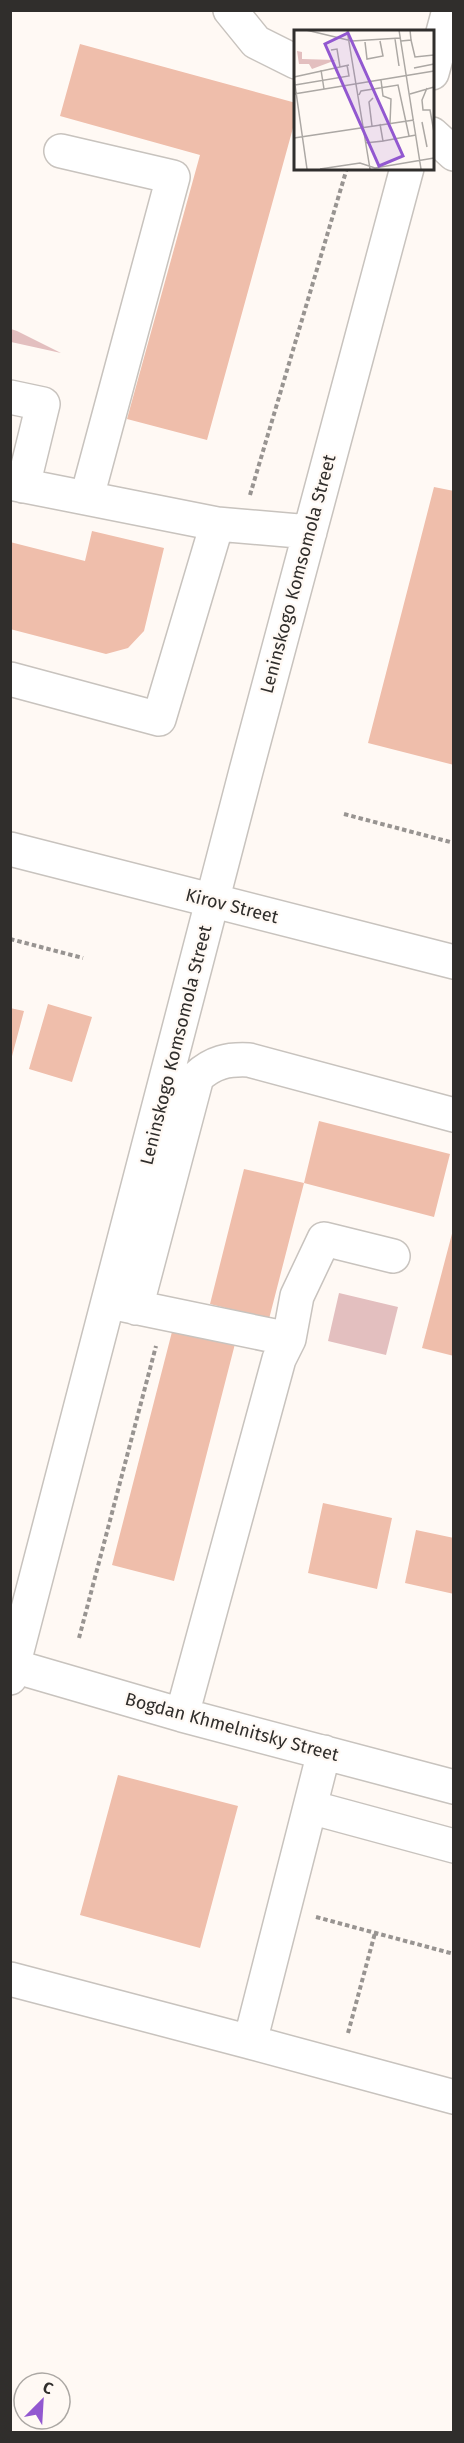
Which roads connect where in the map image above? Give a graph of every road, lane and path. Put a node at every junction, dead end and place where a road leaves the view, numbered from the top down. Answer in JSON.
{"nodes":[{"id":1,"x":230,"y":10,"type":"edge"},
{"id":2,"x":449,"y":10,"type":"edge"},
{"id":3,"x":294,"y":61,"type":"edge"},
{"id":4,"x":434,"y":66,"type":"edge"},
{"id":5,"x":434,"y":136,"type":"edge"},
{"id":6,"x":61,"y":151,"type":"dead end"},
{"id":7,"x":453,"y":154,"type":"edge"},
{"id":8,"x":346,"y":170,"type":"edge"},
{"id":9,"x":406,"y":170,"type":"edge"},
{"id":10,"x":10,"y":397,"type":"edge"},
{"id":11,"x":16,"y":485,"type":"edge"},
{"id":12,"x":87,"y":497,"type":"junction"},
{"id":13,"x":229,"y":525,"type":"junction"},
{"id":14,"x":309,"y":532,"type":"junction"},
{"id":15,"x":10,"y":679,"type":"edge"},
{"id":16,"x":344,"y":814,"type":"dead end"},
{"id":17,"x":453,"y":843,"type":"edge"},
{"id":18,"x":10,"y":849,"type":"edge"},
{"id":19,"x":213,"y":901,"type":"junction"},
{"id":20,"x":10,"y":939,"type":"edge"},
{"id":21,"x":83,"y":958,"type":"dead end"},
{"id":22,"x":453,"y":962,"type":"edge"},
{"id":23,"x":453,"y":1115,"type":"edge"},
{"id":24,"x":393,"y":1256,"type":"dead end"},
{"id":25,"x":122,"y":1305,"type":"junction"},
{"id":26,"x":289,"y":1339,"type":"junction"},
{"id":27,"x":12,"y":1670,"type":"edge"},
{"id":28,"x":182,"y":1715,"type":"junction"},
{"id":29,"x":324,"y":1752,"type":"junction"},
{"id":30,"x":453,"y":1787,"type":"edge"},
{"id":31,"x":310,"y":1807,"type":"junction"},
{"id":32,"x":453,"y":1846,"type":"edge"},
{"id":33,"x":284,"y":1908,"type":"junction"},
{"id":34,"x":375,"y":1933,"type":"junction"},
{"id":35,"x":453,"y":1954,"type":"edge"},
{"id":36,"x":10,"y":1979,"type":"edge"},
{"id":37,"x":250,"y":2042,"type":"junction"},
{"id":38,"x":339,"y":2066,"type":"junction"},
{"id":39,"x":451,"y":2087,"type":"edge"}],
"edges":[{"from":1,"to":3,"type":"street"},
{"from":2,"to":4,"type":"street"},
{"from":5,"to":7,"type":"street"},
{"from":6,"to":12,"type":"street"},
{"from":8,"to":13,"type":"path"},
{"from":9,"to":14,"type":"street","name":"Leninskogo Komsomola Street"},
{"from":10,"to":11,"type":"street"},
{"from":11,"to":12,"type":"street"},
{"from":12,"to":13,"type":"street"},
{"from":13,"to":14,"type":"street"},
{"from":13,"to":15,"type":"street"},
{"from":14,"to":19,"type":"street","name":"Leninskogo Komsomola Street"},
{"from":16,"to":17,"type":"path"},
{"from":18,"to":19,"type":"street","name":"Kirov Street"},
{"from":19,"to":22,"type":"street","name":"Kirov Street"},
{"from":19,"to":25,"type":"street","name":"Leninskogo Komsomola Street"},
{"from":20,"to":21,"type":"path"},
{"from":23,"to":25,"type":"street"},
{"from":24,"to":26,"type":"street"},
{"from":25,"to":26,"type":"street"},
{"from":25,"to":27,"type":"street","name":"Leninskogo Komsomola Street"},
{"from":26,"to":28,"type":"street"},
{"from":27,"to":28,"type":"street","name":"Bogdan Khmelnitsky Street"},
{"from":28,"to":29,"type":"street","name":"Bogdan Khmelnitsky Street"},
{"from":29,"to":30,"type":"street","name":"Bogdan Khmelnitsky Street"},
{"from":29,"to":31,"type":"street"},
{"from":31,"to":32,"type":"street"},
{"from":31,"to":33,"type":"street"},
{"from":33,"to":34,"type":"path"},
{"from":33,"to":37,"type":"street"},
{"from":34,"to":35,"type":"path"},
{"from":34,"to":38,"type":"path"},
{"from":36,"to":37,"type":"street"},
{"from":37,"to":38,"type":"street"},
{"from":38,"to":39,"type":"street"}]}
